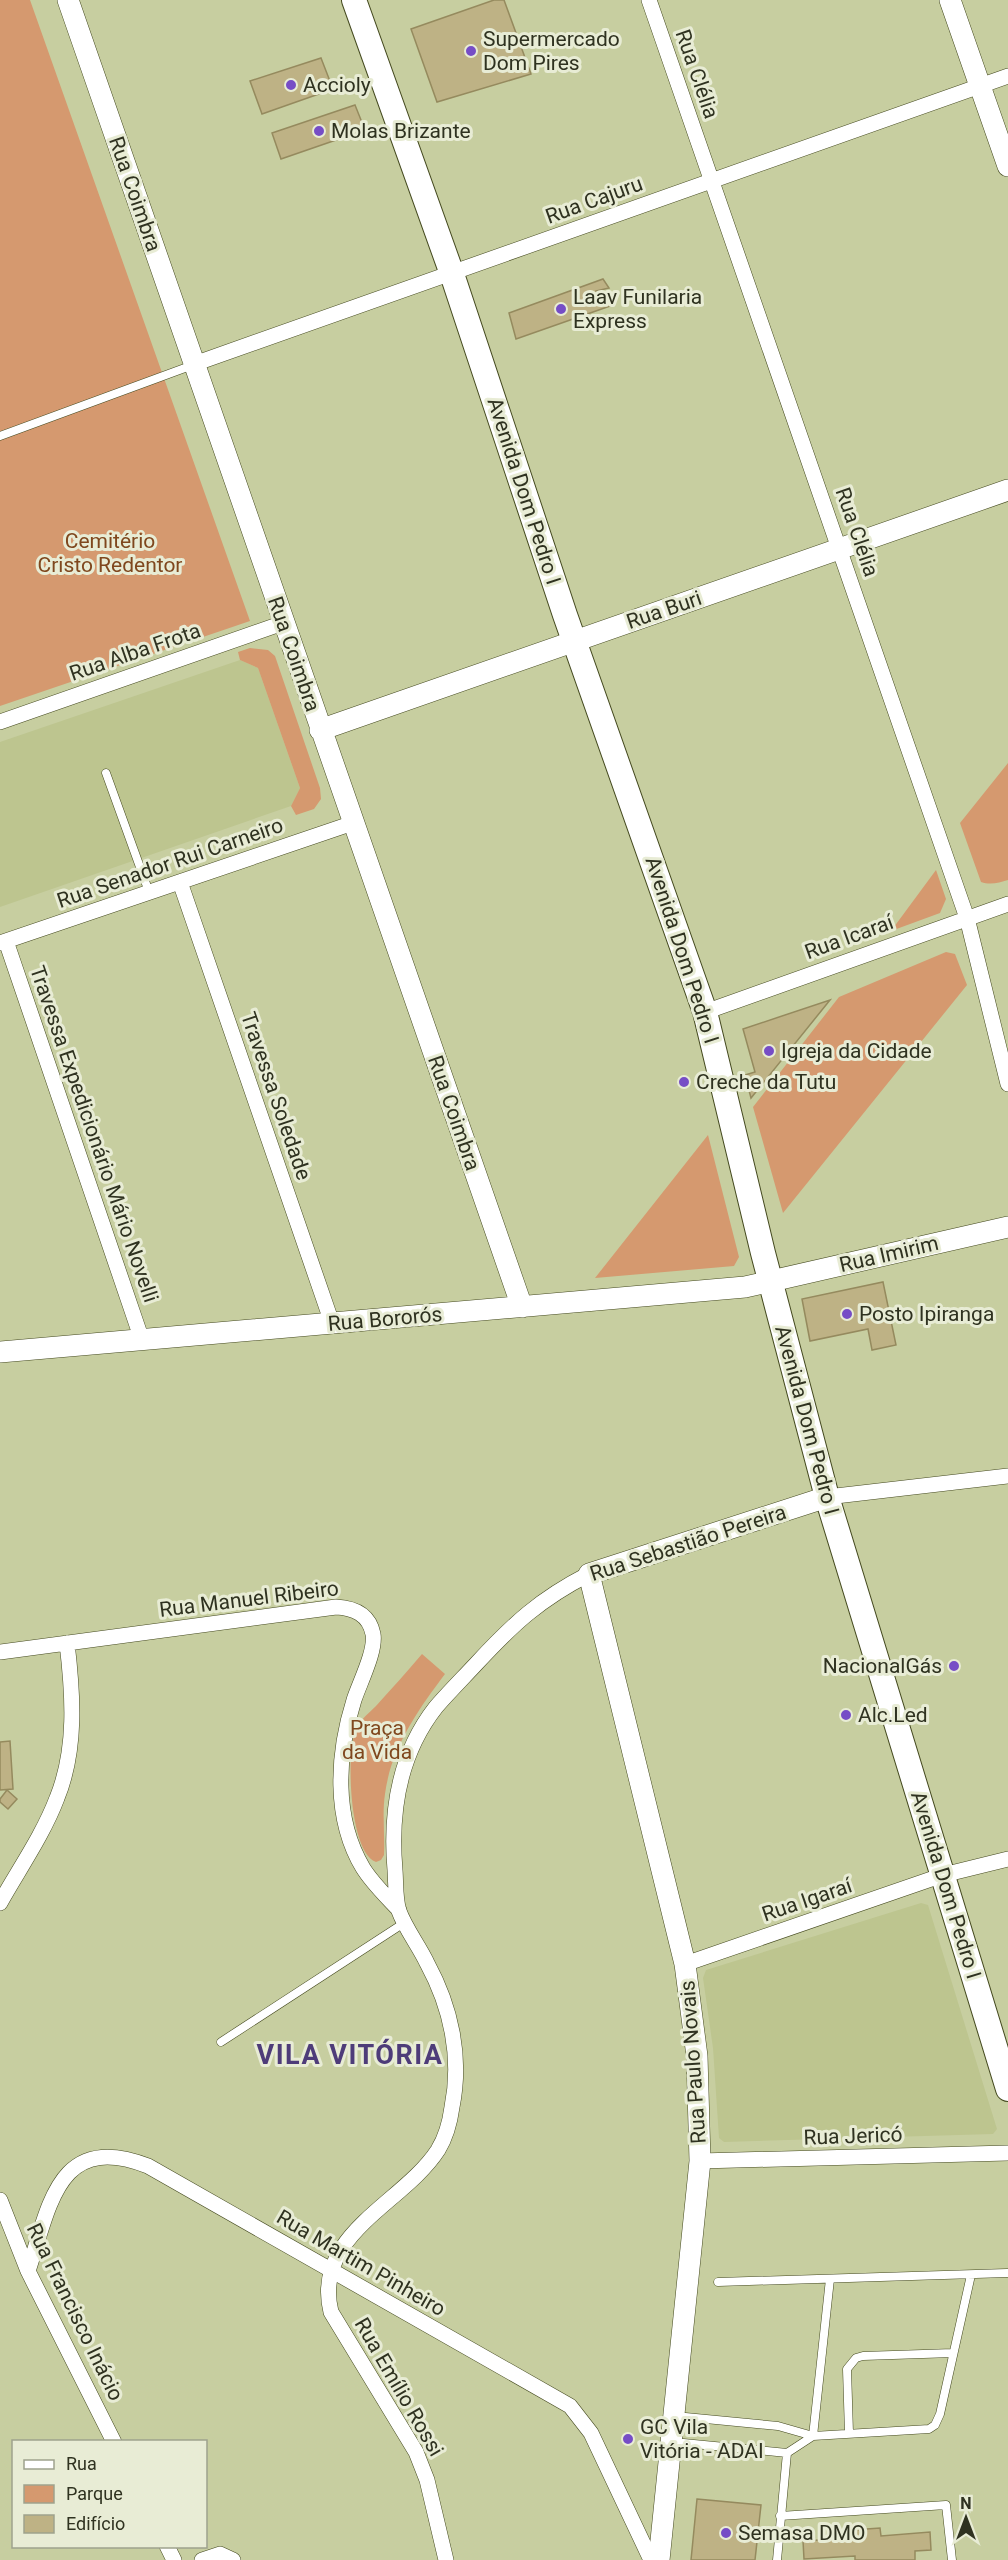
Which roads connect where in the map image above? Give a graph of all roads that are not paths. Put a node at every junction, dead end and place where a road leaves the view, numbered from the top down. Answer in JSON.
{"nodes":[{"id":1,"x":68,"y":0,"type":"edge"},
{"id":2,"x":354,"y":0,"type":"edge"},
{"id":3,"x":649,"y":0,"type":"edge"},
{"id":4,"x":950,"y":0,"type":"edge"},
{"id":5,"x":1008,"y":76,"type":"edge"},
{"id":6,"x":981,"y":86,"type":"junction"},
{"id":7,"x":1008,"y":166,"type":"edge"},
{"id":8,"x":712,"y":181,"type":"junction"},
{"id":9,"x":452,"y":274,"type":"junction"},
{"id":10,"x":194,"y":364,"type":"junction"},
{"id":11,"x":0,"y":436,"type":"edge"},
{"id":12,"x":1008,"y":490,"type":"edge"},
{"id":13,"x":840,"y":548,"type":"junction"},
{"id":14,"x":283,"y":623,"type":"junction"},
{"id":15,"x":574,"y":641,"type":"junction"},
{"id":16,"x":0,"y":722,"type":"edge"},
{"id":17,"x":320,"y":730,"type":"junction"},
{"id":18,"x":106,"y":772,"type":"dead end"},
{"id":19,"x":353,"y":823,"type":"junction"},
{"id":20,"x":180,"y":882,"type":"junction"},
{"id":21,"x":149,"y":892,"type":"junction"},
{"id":22,"x":1008,"y":904,"type":"edge"},
{"id":23,"x":967,"y":918,"type":"junction"},
{"id":24,"x":3,"y":942,"type":"edge"},
{"id":25,"x":705,"y":1012,"type":"junction"},
{"id":26,"x":1007,"y":1077,"type":"edge"},
{"id":27,"x":1008,"y":1227,"type":"edge"},
{"id":28,"x":770,"y":1281,"type":"junction"},
{"id":29,"x":522,"y":1307,"type":"junction"},
{"id":30,"x":332,"y":1323,"type":"junction"},
{"id":31,"x":142,"y":1340,"type":"junction"},
{"id":32,"x":0,"y":1352,"type":"edge"},
{"id":33,"x":1008,"y":1476,"type":"edge"},
{"id":34,"x":827,"y":1497,"type":"junction"},
{"id":35,"x":589,"y":1574,"type":"junction"},
{"id":36,"x":67,"y":1643,"type":"junction"},
{"id":37,"x":0,"y":1652,"type":"edge"},
{"id":38,"x":1008,"y":1859,"type":"edge"},
{"id":39,"x":944,"y":1875,"type":"junction"},
{"id":40,"x":0,"y":1903,"type":"edge"},
{"id":41,"x":402,"y":1916,"type":"junction"},
{"id":42,"x":685,"y":1964,"type":"junction"},
{"id":43,"x":221,"y":2042,"type":"dead end"},
{"id":44,"x":1008,"y":2089,"type":"edge"},
{"id":45,"x":1008,"y":2153,"type":"edge"},
{"id":46,"x":700,"y":2161,"type":"junction"},
{"id":47,"x":0,"y":2200,"type":"edge"},
{"id":48,"x":28,"y":2271,"type":"junction"},
{"id":49,"x":331,"y":2271,"type":"junction"},
{"id":50,"x":1007,"y":2273,"type":"edge"},
{"id":51,"x":971,"y":2275,"type":"junction"},
{"id":52,"x":830,"y":2279,"type":"junction"},
{"id":53,"x":718,"y":2282,"type":"dead end"},
{"id":54,"x":953,"y":2353,"type":"junction"},
{"id":55,"x":674,"y":2416,"type":"junction"},
{"id":56,"x":849,"y":2433,"type":"junction"},
{"id":57,"x":813,"y":2436,"type":"junction"},
{"id":58,"x":113,"y":2440,"type":"edge"},
{"id":59,"x":671,"y":2442,"type":"junction"},
{"id":60,"x":787,"y":2453,"type":"junction"},
{"id":61,"x":780,"y":2516,"type":"junction"},
{"id":62,"x":227,"y":2557,"type":"edge"},
{"id":63,"x":202,"y":2560,"type":"edge"},
{"id":64,"x":446,"y":2560,"type":"edge"},
{"id":65,"x":651,"y":2560,"type":"edge"},
{"id":66,"x":659,"y":2560,"type":"edge"},
{"id":67,"x":777,"y":2560,"type":"edge"},
{"id":68,"x":952,"y":2560,"type":"edge"}],
"edges":[{"from":1,"to":10,"type":"street","name":"Rua Coimbra"},
{"from":2,"to":9,"type":"main road","name":"Avenida Dom Pedro I"},
{"from":3,"to":8,"type":"street","name":"Rua Clélia"},
{"from":4,"to":6,"type":"street"},
{"from":5,"to":6,"type":"street","name":"Rua Cajuru"},
{"from":6,"to":7,"type":"street"},
{"from":6,"to":8,"type":"street","name":"Rua Cajuru"},
{"from":8,"to":9,"type":"street","name":"Rua Cajuru"},
{"from":8,"to":13,"type":"street","name":"Rua Clélia"},
{"from":9,"to":10,"type":"street","name":"Rua Cajuru"},
{"from":9,"to":15,"type":"main road","name":"Avenida Dom Pedro I"},
{"from":10,"to":11,"type":"lane"},
{"from":10,"to":14,"type":"street","name":"Rua Coimbra"},
{"from":12,"to":13,"type":"street","name":"Rua Buri"},
{"from":13,"to":15,"type":"street","name":"Rua Buri"},
{"from":13,"to":23,"type":"street","name":"Rua Clélia"},
{"from":14,"to":16,"type":"street","name":"Rua Alba Frota"},
{"from":14,"to":17,"type":"street","name":"Rua Coimbra"},
{"from":15,"to":17,"type":"street","name":"Rua Buri"},
{"from":15,"to":25,"type":"main road","name":"Avenida Dom Pedro I"},
{"from":17,"to":19,"type":"street","name":"Rua Coimbra"},
{"from":18,"to":21,"type":"lane"},
{"from":19,"to":20,"type":"street","name":"Rua Senador Rui Carneiro"},
{"from":19,"to":29,"type":"street","name":"Rua Coimbra"},
{"from":20,"to":21,"type":"street","name":"Rua Senador Rui Carneiro"},
{"from":20,"to":30,"type":"street","name":"Travessa Soledade"},
{"from":21,"to":24,"type":"street","name":"Rua Senador Rui Carneiro"},
{"from":22,"to":23,"type":"street","name":"Rua Icaraí"},
{"from":23,"to":25,"type":"street","name":"Rua Icaraí"},
{"from":23,"to":26,"type":"street","name":"Rua Clélia"},
{"from":24,"to":31,"type":"street","name":"Travessa Expedicionário Mário Novelli"},
{"from":25,"to":28,"type":"main road","name":"Avenida Dom Pedro I"},
{"from":27,"to":28,"type":"street","name":"Rua Imirim"},
{"from":28,"to":29,"type":"street","name":"Rua Bororós"},
{"from":28,"to":34,"type":"main road","name":"Avenida Dom Pedro I"},
{"from":29,"to":30,"type":"street","name":"Rua Bororós"},
{"from":30,"to":31,"type":"street","name":"Rua Bororós"},
{"from":31,"to":32,"type":"street","name":"Rua Bororós"},
{"from":33,"to":34,"type":"street"},
{"from":34,"to":35,"type":"street","name":"Rua Sebastião Pereira"},
{"from":34,"to":39,"type":"main road","name":"Avenida Dom Pedro I"},
{"from":35,"to":41,"type":"street","name":"Rua Sebastião Pereira"},
{"from":35,"to":42,"type":"street","name":"Rua Paulo Novais"},
{"from":36,"to":37,"type":"street","name":"Rua Manuel Ribeiro"},
{"from":36,"to":40,"type":"street"},
{"from":36,"to":41,"type":"street","name":"Rua Manuel Ribeiro"},
{"from":38,"to":39,"type":"street","name":"Rua Igaraí"},
{"from":39,"to":42,"type":"street","name":"Rua Igaraí"},
{"from":39,"to":44,"type":"main road","name":"Avenida Dom Pedro I"},
{"from":41,"to":43,"type":"lane"},
{"from":41,"to":49,"type":"street","name":"Rua Sebastião Pereira"},
{"from":42,"to":46,"type":"street","name":"Rua Paulo Novais"},
{"from":45,"to":46,"type":"street","name":"Rua Jericó"},
{"from":46,"to":55,"type":"street","name":"Rua Paulo Novais"},
{"from":47,"to":48,"type":"street","name":"Rua Francisco Inácio"},
{"from":48,"to":49,"type":"street","name":"Rua Martim Pinheiro"},
{"from":48,"to":58,"type":"street","name":"Rua Francisco Inácio"},
{"from":49,"to":64,"type":"street","name":"Rua Emílio Rossi"},
{"from":49,"to":65,"type":"street","name":"Rua Martim Pinheiro"},
{"from":50,"to":51,"type":"lane"},
{"from":51,"to":52,"type":"lane"},
{"from":51,"to":54,"type":"lane"},
{"from":52,"to":53,"type":"lane"},
{"from":52,"to":57,"type":"lane"},
{"from":54,"to":56,"type":"lane"},
{"from":54,"to":56,"type":"lane"},
{"from":55,"to":57,"type":"lane"},
{"from":55,"to":59,"type":"street","name":"Rua Paulo Novais"},
{"from":56,"to":57,"type":"lane"},
{"from":57,"to":60,"type":"lane"},
{"from":59,"to":60,"type":"lane"},
{"from":59,"to":66,"type":"street","name":"Rua Paulo Novais"},
{"from":60,"to":61,"type":"lane"},
{"from":61,"to":67,"type":"lane"},
{"from":61,"to":68,"type":"lane"},
{"from":62,"to":63,"type":"street"}]}
